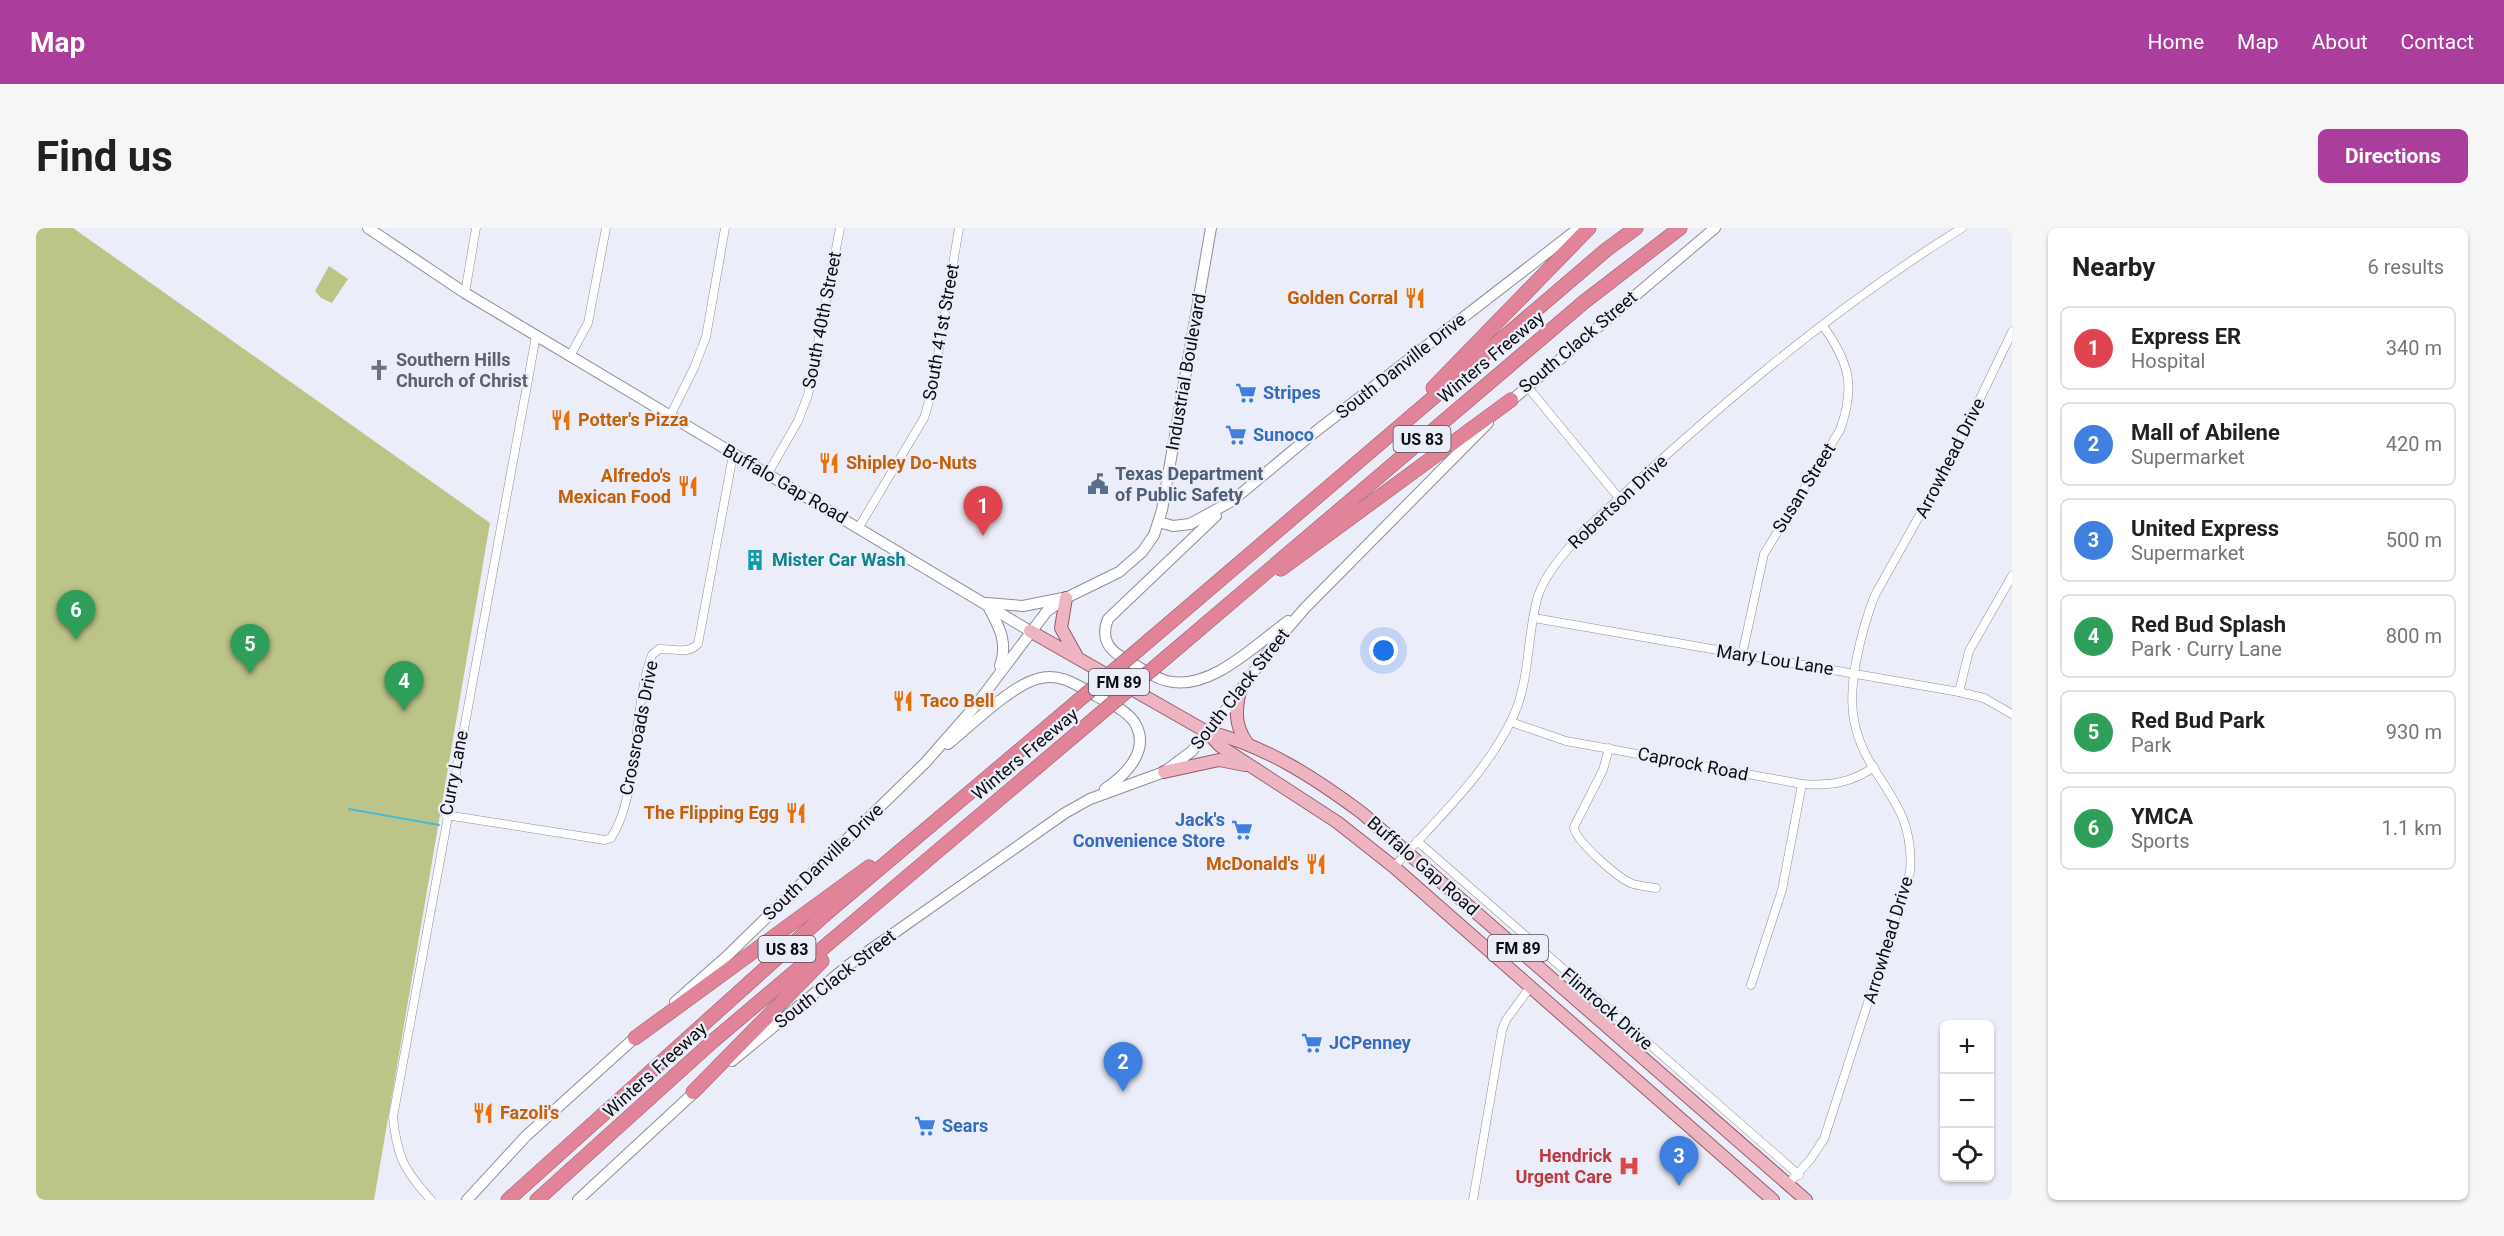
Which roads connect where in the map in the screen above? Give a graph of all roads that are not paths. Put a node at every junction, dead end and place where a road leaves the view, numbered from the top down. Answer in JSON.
{"nodes":[{"id":1,"x":368,"y":228,"type":"edge"},
{"id":2,"x":477,"y":228,"type":"edge"},
{"id":3,"x":606,"y":228,"type":"edge"},
{"id":4,"x":725,"y":228,"type":"edge"},
{"id":5,"x":840,"y":228,"type":"edge"},
{"id":6,"x":959,"y":228,"type":"edge"},
{"id":7,"x":1211,"y":228,"type":"edge"},
{"id":8,"x":1579,"y":228,"type":"edge"},
{"id":9,"x":1588,"y":228,"type":"edge"},
{"id":10,"x":1636,"y":228,"type":"edge"},
{"id":11,"x":1680,"y":228,"type":"edge"},
{"id":12,"x":1714,"y":228,"type":"edge"},
{"id":13,"x":1962,"y":228,"type":"edge"},
{"id":14,"x":465,"y":293,"type":"junction"},
{"id":15,"x":1823,"y":326,"type":"junction"},
{"id":16,"x":2012,"y":332,"type":"edge"},
{"id":17,"x":536,"y":336,"type":"junction"},
{"id":18,"x":570,"y":356,"type":"junction"},
{"id":19,"x":1527,"y":386,"type":"junction"},
{"id":20,"x":1511,"y":400,"type":"junction"},
{"id":21,"x":670,"y":416,"type":"junction"},
{"id":22,"x":1386,"y":437,"type":"junction"},
{"id":23,"x":733,"y":454,"type":"junction"},
{"id":24,"x":767,"y":475,"type":"junction"},
{"id":25,"x":1619,"y":498,"type":"junction"},
{"id":26,"x":1232,"y":501,"type":"junction"},
{"id":27,"x":1159,"y":522,"type":"junction"},
{"id":28,"x":860,"y":527,"type":"junction"},
{"id":29,"x":2012,"y":576,"type":"edge"},
{"id":30,"x":1066,"y":598,"type":"junction"},
{"id":31,"x":985,"y":604,"type":"junction"},
{"id":32,"x":1305,"y":608,"type":"junction"},
{"id":33,"x":1534,"y":618,"type":"junction"},
{"id":34,"x":1206,"y":622,"type":"junction"},
{"id":35,"x":1030,"y":631,"type":"junction"},
{"id":36,"x":1742,"y":655,"type":"junction"},
{"id":37,"x":1079,"y":659,"type":"junction"},
{"id":38,"x":1856,"y":673,"type":"junction"},
{"id":39,"x":997,"y":676,"type":"junction"},
{"id":40,"x":1240,"y":691,"type":"junction"},
{"id":41,"x":1959,"y":692,"type":"junction"},
{"id":42,"x":2012,"y":714,"type":"edge"},
{"id":43,"x":1511,"y":722,"type":"junction"},
{"id":44,"x":1207,"y":732,"type":"junction"},
{"id":45,"x":1247,"y":743,"type":"junction"},
{"id":46,"x":1609,"y":748,"type":"junction"},
{"id":47,"x":925,"y":763,"type":"junction"},
{"id":48,"x":1249,"y":766,"type":"junction"},
{"id":49,"x":1874,"y":767,"type":"junction"},
{"id":50,"x":1164,"y":772,"type":"junction"},
{"id":51,"x":1802,"y":784,"type":"junction"},
{"id":52,"x":963,"y":798,"type":"junction"},
{"id":53,"x":1090,"y":799,"type":"junction"},
{"id":54,"x":446,"y":814,"type":"junction"},
{"id":55,"x":1417,"y":841,"type":"junction"},
{"id":56,"x":1408,"y":852,"type":"junction"},
{"id":57,"x":1394,"y":867,"type":"junction"},
{"id":58,"x":1656,"y":888,"type":"dead end"},
{"id":59,"x":874,"y":906,"type":"junction"},
{"id":60,"x":1751,"y":985,"type":"dead end"},
{"id":61,"x":1531,"y":986,"type":"junction"},
{"id":62,"x":1562,"y":986,"type":"junction"},
{"id":63,"x":635,"y":1038,"type":"junction"},
{"id":64,"x":693,"y":1092,"type":"junction"},
{"id":65,"x":1799,"y":1175,"type":"junction"},
{"id":66,"x":1788,"y":1184,"type":"junction"},
{"id":67,"x":431,"y":1200,"type":"edge"},
{"id":68,"x":467,"y":1200,"type":"edge"},
{"id":69,"x":508,"y":1200,"type":"edge"},
{"id":70,"x":537,"y":1200,"type":"edge"},
{"id":71,"x":578,"y":1200,"type":"edge"},
{"id":72,"x":1473,"y":1200,"type":"edge"},
{"id":73,"x":1773,"y":1200,"type":"edge"},
{"id":74,"x":1806,"y":1200,"type":"edge"}],
"edges":[{"from":1,"to":14,"type":"main road","name":"Buffalo Gap Road"},
{"from":2,"to":14,"type":"street"},
{"from":3,"to":18,"type":"street"},
{"from":4,"to":21,"type":"street"},
{"from":5,"to":24,"type":"street","name":"South 40th Street"},
{"from":6,"to":28,"type":"street","name":"South 41st Street"},
{"from":7,"to":27,"type":"main road","name":"Industrial Boulevard"},
{"from":8,"to":26,"type":"main road","name":"South Danville Drive"},
{"from":9,"to":22,"type":"highway"},
{"from":10,"to":22,"type":"highway","name":"Winters Freeway","number":"US 83"},
{"from":11,"to":34,"type":"highway","name":"Winters Freeway","number":"US 83"},
{"from":12,"to":19,"type":"main road","name":"South Clack Street"},
{"from":13,"to":15,"type":"street","name":"Robertson Drive"},
{"from":14,"to":17,"type":"main road","name":"Buffalo Gap Road"},
{"from":15,"to":25,"type":"street","name":"Robertson Drive"},
{"from":15,"to":36,"type":"street","name":"Susan Street"},
{"from":16,"to":38,"type":"street","name":"Arrowhead Drive"},
{"from":17,"to":18,"type":"main road","name":"Buffalo Gap Road"},
{"from":17,"to":54,"type":"street","name":"Curry Lane"},
{"from":18,"to":21,"type":"main road","name":"Buffalo Gap Road"},
{"from":19,"to":20,"type":"main road","name":"South Clack Street"},
{"from":19,"to":25,"type":"street"},
{"from":20,"to":32,"type":"main road","name":"South Clack Street"},
{"from":20,"to":34,"type":"highway"},
{"from":21,"to":23,"type":"main road","name":"Buffalo Gap Road"},
{"from":22,"to":52,"type":"highway","name":"Winters Freeway","number":"US 83","bridge":true},
{"from":23,"to":24,"type":"main road","name":"Buffalo Gap Road"},
{"from":23,"to":54,"type":"street","name":"Crossroads Drive"},
{"from":24,"to":28,"type":"main road","name":"Buffalo Gap Road"},
{"from":25,"to":33,"type":"street","name":"Robertson Drive"},
{"from":26,"to":27,"type":"main road","name":"South Danville Drive"},
{"from":26,"to":32,"type":"main road"},
{"from":27,"to":30,"type":"main road","name":"Industrial Boulevard"},
{"from":28,"to":31,"type":"main road","name":"Buffalo Gap Road"},
{"from":29,"to":41,"type":"street"},
{"from":30,"to":31,"type":"main road"},
{"from":30,"to":35,"type":"main road","name":"Industrial Boulevard"},
{"from":30,"to":37,"type":"main road"},
{"from":31,"to":35,"type":"main road","name":"Buffalo Gap Road"},
{"from":31,"to":39,"type":"main road"},
{"from":32,"to":40,"type":"main road","name":"South Clack Street"},
{"from":33,"to":36,"type":"street","name":"Mary Lou Lane"},
{"from":33,"to":43,"type":"street","name":"Robertson Drive"},
{"from":34,"to":59,"type":"highway","name":"Winters Freeway","number":"US 83","bridge":true},
{"from":35,"to":37,"type":"main road","name":"Buffalo Gap Road","number":"FM 89"},
{"from":35,"to":39,"type":"main road","name":"South Danville Drive"},
{"from":36,"to":38,"type":"street","name":"Mary Lou Lane"},
{"from":37,"to":44,"type":"main road","name":"Buffalo Gap Road","number":"FM 89"},
{"from":38,"to":41,"type":"street","name":"Mary Lou Lane"},
{"from":38,"to":49,"type":"street","name":"Arrowhead Drive"},
{"from":39,"to":47,"type":"main road","name":"South Danville Drive"},
{"from":40,"to":44,"type":"main road","name":"South Clack Street"},
{"from":40,"to":45,"type":"main road"},
{"from":41,"to":42,"type":"street","name":"Mary Lou Lane"},
{"from":43,"to":46,"type":"street","name":"Caprock Road"},
{"from":43,"to":55,"type":"street","name":"Robertson Drive"},
{"from":44,"to":45,"type":"main road","name":"Buffalo Gap Road","number":"FM 89"},
{"from":44,"to":48,"type":"main road","name":"Buffalo Gap Road","number":"FM 89"},
{"from":44,"to":50,"type":"main road","name":"South Clack Street"},
{"from":45,"to":56,"type":"main road","name":"Buffalo Gap Road","number":"FM 89"},
{"from":46,"to":51,"type":"street","name":"Caprock Road"},
{"from":46,"to":58,"type":"street"},
{"from":47,"to":53,"type":"main road"},
{"from":47,"to":63,"type":"main road","name":"South Danville Drive"},
{"from":48,"to":50,"type":"main road"},
{"from":48,"to":57,"type":"main road","name":"Buffalo Gap Road","number":"FM 89"},
{"from":49,"to":51,"type":"street","name":"Caprock Road"},
{"from":49,"to":65,"type":"street","name":"Arrowhead Drive"},
{"from":50,"to":53,"type":"main road","name":"South Clack Street"},
{"from":51,"to":60,"type":"street"},
{"from":52,"to":63,"type":"highway"},
{"from":52,"to":69,"type":"highway","name":"Winters Freeway","number":"US 83"},
{"from":53,"to":64,"type":"main road","name":"South Clack Street"},
{"from":54,"to":67,"type":"street","name":"Curry Lane"},
{"from":55,"to":56,"type":"street","name":"Robertson Drive"},
{"from":55,"to":65,"type":"street","name":"Flintrock Drive"},
{"from":56,"to":57,"type":"street","name":"Robertson Drive"},
{"from":56,"to":62,"type":"main road","name":"Buffalo Gap Road","number":"FM 89"},
{"from":57,"to":61,"type":"main road","name":"Buffalo Gap Road","number":"FM 89"},
{"from":59,"to":64,"type":"highway"},
{"from":59,"to":70,"type":"highway","name":"Winters Freeway","number":"US 83"},
{"from":61,"to":62,"type":"main road"},
{"from":61,"to":72,"type":"street"},
{"from":61,"to":73,"type":"main road","name":"Buffalo Gap Road","number":"FM 89"},
{"from":62,"to":66,"type":"main road","name":"Buffalo Gap Road","number":"FM 89"},
{"from":63,"to":68,"type":"main road","name":"South Danville Drive"},
{"from":64,"to":71,"type":"main road","name":"South Clack Street"},
{"from":65,"to":66,"type":"street","name":"Arrowhead Drive"},
{"from":66,"to":74,"type":"main road","name":"Buffalo Gap Road","number":"FM 89"}]}
